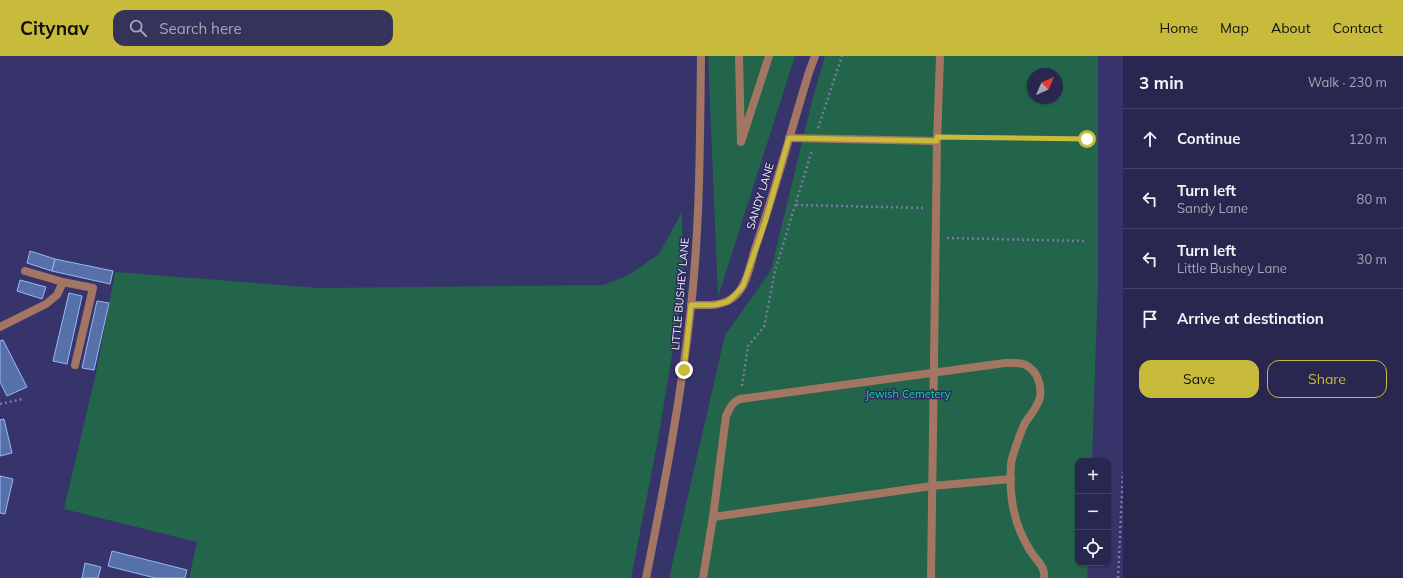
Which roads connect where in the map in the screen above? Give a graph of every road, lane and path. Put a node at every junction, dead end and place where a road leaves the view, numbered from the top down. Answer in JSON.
{"nodes":[{"id":1,"x":701,"y":56,"type":"edge"},
{"id":2,"x":739,"y":56,"type":"edge"},
{"id":3,"x":769,"y":56,"type":"edge"},
{"id":4,"x":815,"y":56,"type":"edge"},
{"id":5,"x":842,"y":56,"type":"edge"},
{"id":6,"x":940,"y":56,"type":"edge"},
{"id":7,"x":789,"y":138,"type":"junction"},
{"id":8,"x":815,"y":138,"type":"junction"},
{"id":9,"x":937,"y":139,"type":"junction"},
{"id":10,"x":1087,"y":139,"type":"dead end"},
{"id":11,"x":796,"y":205,"type":"junction"},
{"id":12,"x":936,"y":208,"type":"junction"},
{"id":13,"x":936,"y":238,"type":"junction"},
{"id":14,"x":1085,"y":241,"type":"dead end"},
{"id":15,"x":25,"y":271,"type":"dead end"},
{"id":16,"x":63,"y":282,"type":"junction"},
{"id":17,"x":691,"y":305,"type":"junction"},
{"id":18,"x":0,"y":327,"type":"edge"},
{"id":19,"x":75,"y":365,"type":"dead end"},
{"id":20,"x":934,"y":372,"type":"junction"},
{"id":21,"x":23,"y":399,"type":"dead end"},
{"id":22,"x":740,"y":399,"type":"junction"},
{"id":23,"x":0,"y":404,"type":"edge"},
{"id":24,"x":1123,"y":472,"type":"edge"},
{"id":25,"x":1011,"y":479,"type":"junction"},
{"id":26,"x":932,"y":486,"type":"junction"},
{"id":27,"x":713,"y":517,"type":"junction"},
{"id":28,"x":646,"y":578,"type":"edge"},
{"id":29,"x":703,"y":578,"type":"edge"},
{"id":30,"x":931,"y":578,"type":"edge"},
{"id":31,"x":1044,"y":578,"type":"edge"},
{"id":32,"x":1118,"y":578,"type":"edge"}],
"edges":[{"from":1,"to":17,"type":"street","name":"LITTLE BUSHEY LANE"},
{"from":2,"to":3,"type":"street"},
{"from":4,"to":7,"type":"street","name":"SANDY LANE"},
{"from":5,"to":8,"type":"path"},
{"from":6,"to":9,"type":"street"},
{"from":7,"to":8,"type":"street"},
{"from":7,"to":17,"type":"street","name":"SANDY LANE"},
{"from":8,"to":9,"type":"street"},
{"from":8,"to":11,"type":"path"},
{"from":9,"to":10,"type":"path"},
{"from":9,"to":12,"type":"street"},
{"from":11,"to":12,"type":"path"},
{"from":11,"to":22,"type":"path"},
{"from":12,"to":13,"type":"street"},
{"from":13,"to":14,"type":"path"},
{"from":13,"to":20,"type":"street"},
{"from":15,"to":16,"type":"street"},
{"from":16,"to":18,"type":"street"},
{"from":16,"to":19,"type":"street"},
{"from":17,"to":28,"type":"street","name":"LITTLE BUSHEY LANE"},
{"from":20,"to":22,"type":"street"},
{"from":20,"to":25,"type":"street"},
{"from":20,"to":26,"type":"street"},
{"from":21,"to":23,"type":"path"},
{"from":22,"to":27,"type":"street"},
{"from":24,"to":32,"type":"path"},
{"from":25,"to":26,"type":"street"},
{"from":25,"to":31,"type":"street"},
{"from":26,"to":27,"type":"street"},
{"from":26,"to":30,"type":"street"},
{"from":27,"to":29,"type":"street"}]}
